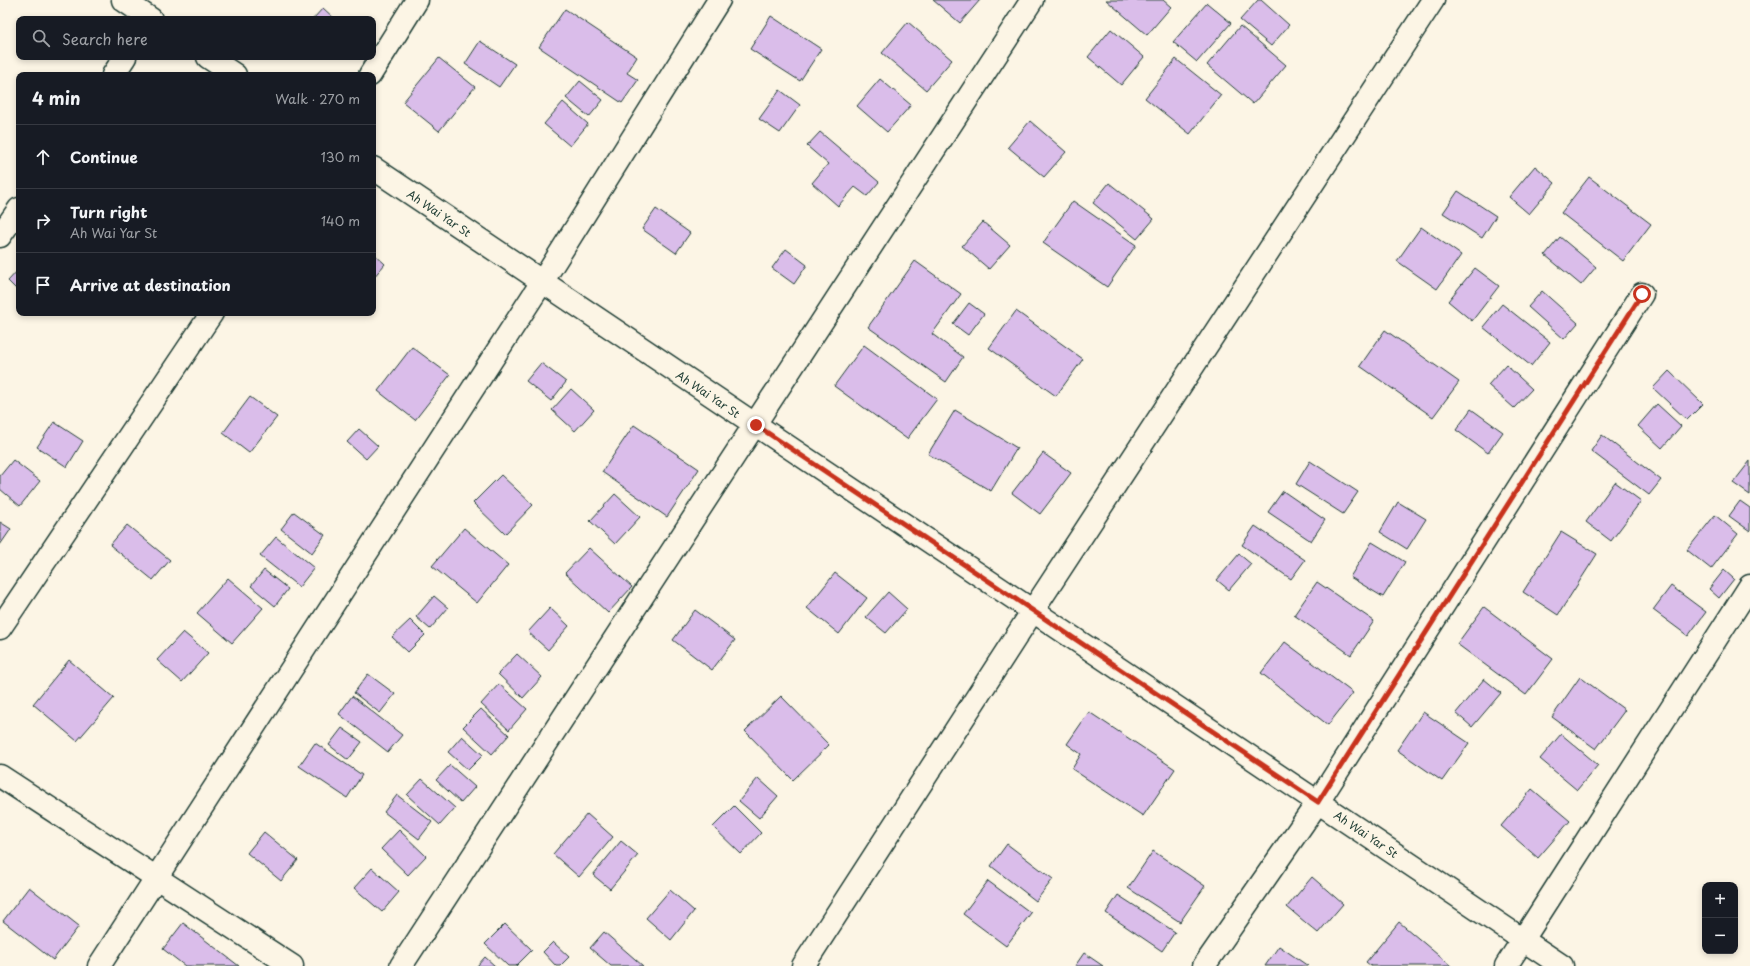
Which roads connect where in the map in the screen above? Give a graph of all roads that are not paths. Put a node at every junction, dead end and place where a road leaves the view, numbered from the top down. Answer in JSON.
{"nodes":[{"id":1,"x":123,"y":0,"type":"edge"},
{"id":2,"x":417,"y":0,"type":"edge"},
{"id":3,"x":719,"y":0,"type":"edge"},
{"id":4,"x":1032,"y":0,"type":"edge"},
{"id":5,"x":1433,"y":0,"type":"edge"},
{"id":6,"x":147,"y":16,"type":"edge"},
{"id":7,"x":123,"y":60,"type":"edge"},
{"id":8,"x":212,"y":60,"type":"edge"},
{"id":9,"x":115,"y":72,"type":"edge"},
{"id":10,"x":230,"y":72,"type":"edge"},
{"id":11,"x":372,"y":72,"type":"edge"},
{"id":12,"x":376,"y":170,"type":"edge"},
{"id":13,"x":16,"y":213,"type":"edge"},
{"id":14,"x":0,"y":236,"type":"edge"},
{"id":15,"x":542,"y":282,"type":"junction"},
{"id":16,"x":1642,"y":294,"type":"dead end"},
{"id":17,"x":210,"y":316,"type":"edge"},
{"id":18,"x":756,"y":425,"type":"junction"},
{"id":19,"x":1750,"y":586,"type":"edge"},
{"id":20,"x":1032,"y":612,"type":"junction"},
{"id":21,"x":0,"y":628,"type":"edge"},
{"id":22,"x":0,"y":776,"type":"edge"},
{"id":23,"x":1318,"y":802,"type":"junction"},
{"id":24,"x":155,"y":877,"type":"junction"},
{"id":25,"x":1524,"y":940,"type":"junction"},
{"id":26,"x":98,"y":966,"type":"edge"},
{"id":27,"x":292,"y":966,"type":"edge"},
{"id":28,"x":401,"y":966,"type":"edge"},
{"id":29,"x":803,"y":966,"type":"edge"},
{"id":30,"x":1204,"y":966,"type":"edge"},
{"id":31,"x":1506,"y":966,"type":"edge"},
{"id":32,"x":1562,"y":966,"type":"edge"}],
"edges":[{"from":1,"to":6,"type":"street"},
{"from":2,"to":11,"type":"street"},
{"from":3,"to":15,"type":"street"},
{"from":4,"to":18,"type":"street"},
{"from":5,"to":20,"type":"street"},
{"from":7,"to":9,"type":"street"},
{"from":8,"to":10,"type":"street"},
{"from":12,"to":15,"type":"street","name":"Ah Wai Yar St"},
{"from":13,"to":14,"type":"street"},
{"from":15,"to":18,"type":"street","name":"Ah Wai Yar St"},
{"from":15,"to":24,"type":"street"},
{"from":16,"to":23,"type":"street"},
{"from":17,"to":21,"type":"street"},
{"from":18,"to":20,"type":"street","name":"Ah Wai Yar St"},
{"from":18,"to":28,"type":"street"},
{"from":19,"to":25,"type":"street"},
{"from":20,"to":23,"type":"street","name":"Ah Wai Yar St"},
{"from":20,"to":29,"type":"street"},
{"from":22,"to":24,"type":"street"},
{"from":23,"to":25,"type":"street","name":"Ah Wai Yar St"},
{"from":23,"to":30,"type":"street"},
{"from":24,"to":26,"type":"street"},
{"from":24,"to":27,"type":"street"},
{"from":25,"to":31,"type":"street"},
{"from":25,"to":32,"type":"street","name":"Ah Wai Yar St"}]}
